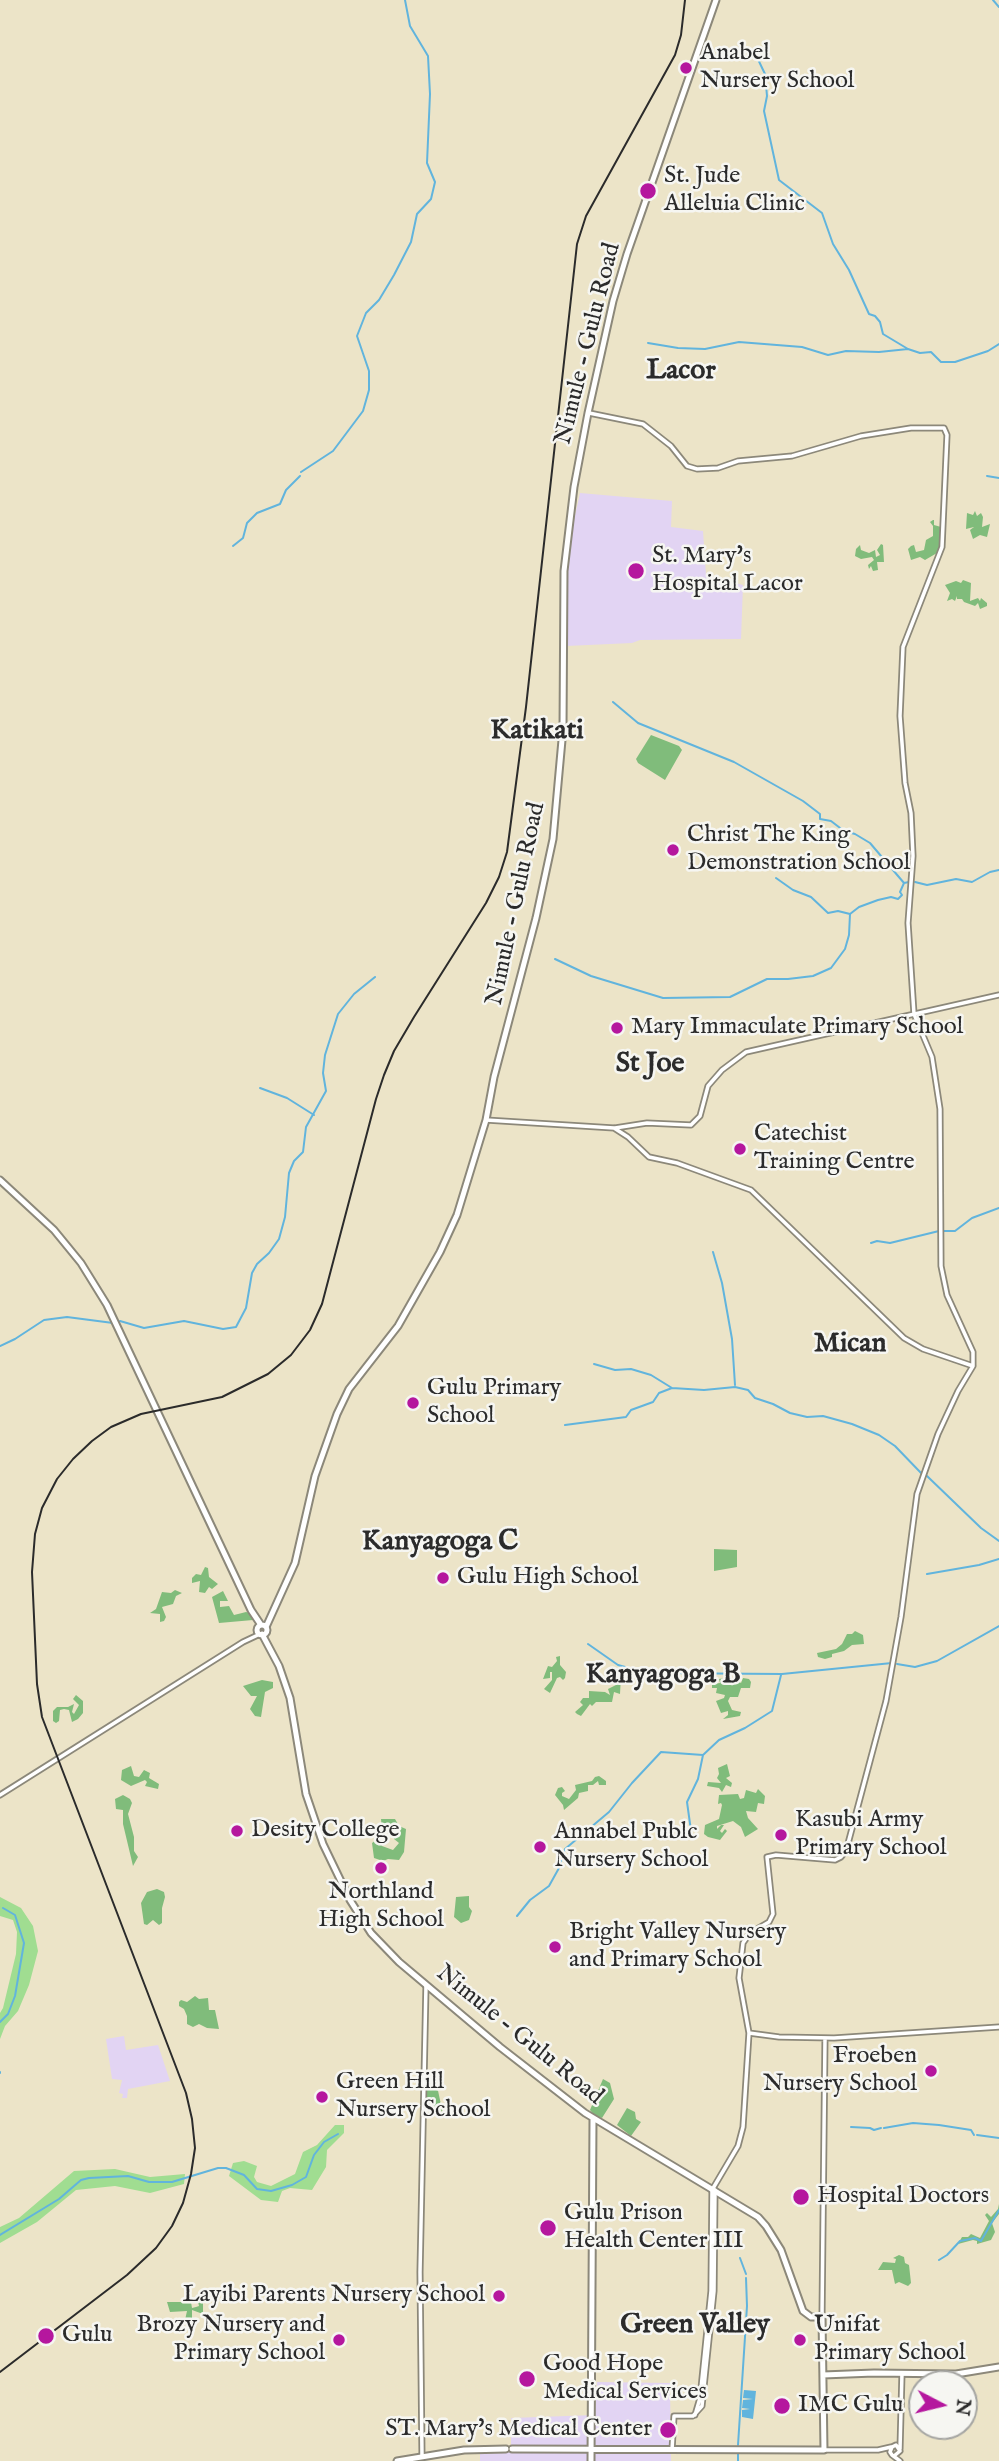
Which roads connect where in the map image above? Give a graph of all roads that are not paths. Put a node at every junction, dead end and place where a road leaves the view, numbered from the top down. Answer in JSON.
{"nodes":[{"id":1,"x":716,"y":0,"type":"edge"},
{"id":2,"x":588,"y":413,"type":"junction"},
{"id":3,"x":999,"y":995,"type":"edge"},
{"id":4,"x":914,"y":1014,"type":"junction"},
{"id":5,"x":486,"y":1120,"type":"junction"},
{"id":6,"x":614,"y":1128,"type":"junction"},
{"id":7,"x":0,"y":1180,"type":"edge"},
{"id":8,"x":973,"y":1366,"type":"junction"},
{"id":9,"x":261,"y":1628,"type":"junction"},
{"id":10,"x":0,"y":1796,"type":"edge"},
{"id":11,"x":426,"y":1984,"type":"junction"},
{"id":12,"x":999,"y":2027,"type":"edge"},
{"id":13,"x":749,"y":2033,"type":"junction"},
{"id":14,"x":825,"y":2038,"type":"junction"},
{"id":15,"x":593,"y":2119,"type":"junction"},
{"id":16,"x":714,"y":2190,"type":"junction"},
{"id":17,"x":822,"y":2317,"type":"junction"},
{"id":18,"x":999,"y":2367,"type":"edge"},
{"id":19,"x":902,"y":2373,"type":"junction"},
{"id":20,"x":827,"y":2374,"type":"junction"},
{"id":21,"x":901,"y":2435,"type":"junction"},
{"id":22,"x":892,"y":2447,"type":"junction"},
{"id":23,"x":592,"y":2449,"type":"junction"},
{"id":24,"x":672,"y":2450,"type":"junction"},
{"id":25,"x":824,"y":2450,"type":"junction"},
{"id":26,"x":878,"y":2450,"type":"junction"},
{"id":27,"x":900,"y":2450,"type":"junction"},
{"id":28,"x":893,"y":2455,"type":"junction"},
{"id":29,"x":422,"y":2456,"type":"junction"},
{"id":30,"x":397,"y":2461,"type":"edge"},
{"id":31,"x":592,"y":2461,"type":"edge"},
{"id":32,"x":902,"y":2461,"type":"edge"}],
"edges":[{"from":1,"to":2,"type":"main road","name":"Nimule - Gulu Road"},
{"from":2,"to":4,"type":"street"},
{"from":2,"to":5,"type":"main road","name":"Nimule - Gulu Road"},
{"from":3,"to":4,"type":"street"},
{"from":4,"to":6,"type":"street"},
{"from":4,"to":8,"type":"street"},
{"from":5,"to":6,"type":"street"},
{"from":5,"to":9,"type":"main road","name":"Nimule - Gulu Road"},
{"from":6,"to":8,"type":"street"},
{"from":7,"to":9,"type":"main road"},
{"from":8,"to":13,"type":"street"},
{"from":9,"to":10,"type":"street"},
{"from":9,"to":11,"type":"main road","name":"Nimule - Gulu Road"},
{"from":11,"to":15,"type":"main road","name":"Nimule - Gulu Road"},
{"from":11,"to":29,"type":"street"},
{"from":12,"to":14,"type":"street"},
{"from":13,"to":14,"type":"street"},
{"from":13,"to":16,"type":"street"},
{"from":14,"to":17,"type":"street"},
{"from":15,"to":16,"type":"main road","name":"Nimule - Gulu Road"},
{"from":15,"to":23,"type":"main road"},
{"from":16,"to":17,"type":"main road","name":"Nimule - Gulu Road"},
{"from":16,"to":24,"type":"street"},
{"from":17,"to":20,"type":"main road"},
{"from":18,"to":19,"type":"main road"},
{"from":19,"to":20,"type":"main road"},
{"from":19,"to":21,"type":"street"},
{"from":20,"to":25,"type":"main road"},
{"from":21,"to":22,"type":"street"},
{"from":21,"to":27,"type":"street"},
{"from":22,"to":26,"type":"street"},
{"from":22,"to":27,"type":"street"},
{"from":22,"to":28,"type":"street"},
{"from":23,"to":24,"type":"main road"},
{"from":23,"to":29,"type":"main road"},
{"from":23,"to":31,"type":"main road"},
{"from":24,"to":25,"type":"main road"},
{"from":25,"to":26,"type":"street"},
{"from":26,"to":28,"type":"street"},
{"from":27,"to":28,"type":"street"},
{"from":27,"to":32,"type":"street"},
{"from":28,"to":32,"type":"street"},
{"from":29,"to":30,"type":"main road"}]}
